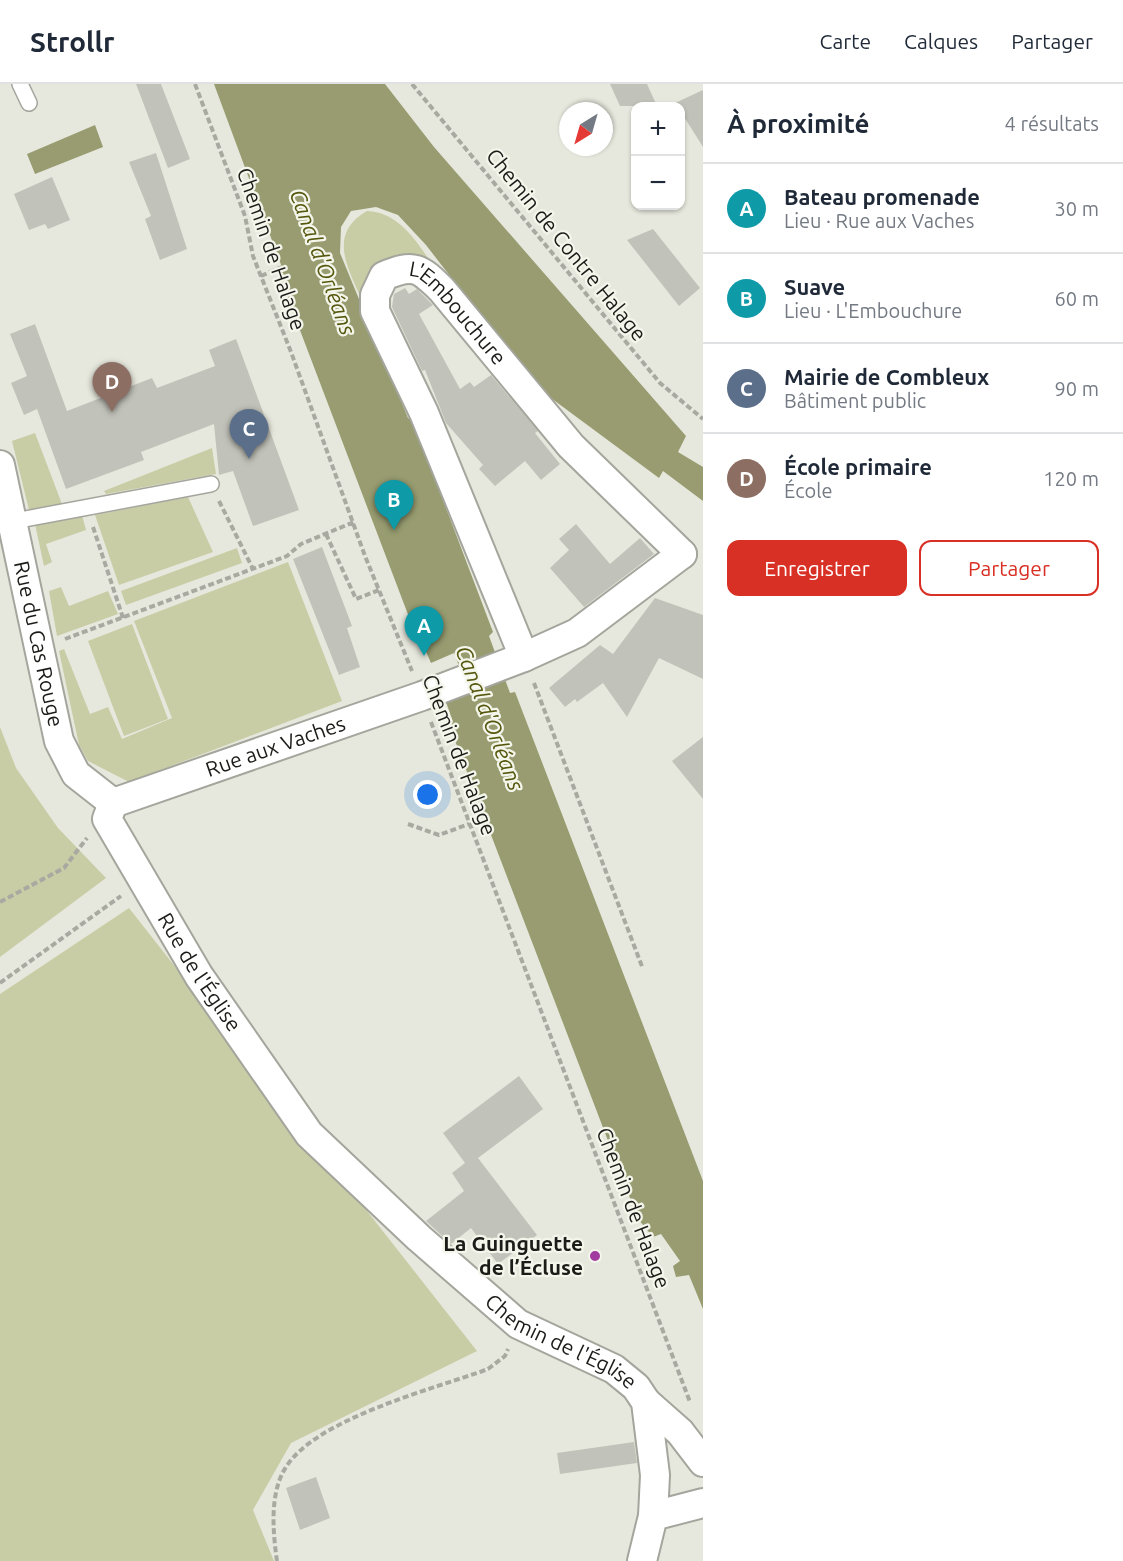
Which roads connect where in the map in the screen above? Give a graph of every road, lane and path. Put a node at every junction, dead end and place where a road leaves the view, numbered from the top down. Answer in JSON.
{"nodes":[{"id":1,"x":20,"y":84,"type":"edge"},
{"id":2,"x":195,"y":84,"type":"edge"},
{"id":3,"x":412,"y":84,"type":"edge"},
{"id":4,"x":29,"y":103,"type":"dead end"},
{"id":5,"x":282,"y":267,"type":"dead end"},
{"id":6,"x":261,"y":276,"type":"junction"},
{"id":7,"x":703,"y":419,"type":"edge"},
{"id":8,"x":0,"y":465,"type":"edge"},
{"id":9,"x":211,"y":484,"type":"joint"},
{"id":10,"x":86,"y":508,"type":"junction"},
{"id":11,"x":24,"y":519,"type":"dead end"},
{"id":12,"x":354,"y":522,"type":"junction"},
{"id":13,"x":326,"y":534,"type":"junction"},
{"id":14,"x":692,"y":557,"type":"edge"},
{"id":15,"x":253,"y":569,"type":"junction"},
{"id":16,"x":379,"y":590,"type":"junction"},
{"id":17,"x":123,"y":618,"type":"junction"},
{"id":18,"x":39,"y":648,"type":"junction"},
{"id":19,"x":514,"y":661,"type":"junction"},
{"id":20,"x":431,"y":693,"type":"junction"},
{"id":21,"x":112,"y":815,"type":"junction"},
{"id":22,"x":408,"y":824,"type":"dead end"},
{"id":23,"x":470,"y":824,"type":"junction"},
{"id":24,"x":142,"y":880,"type":"junction"},
{"id":25,"x":0,"y":902,"type":"edge"},
{"id":26,"x":643,"y":969,"type":"dead end"},
{"id":27,"x":0,"y":983,"type":"edge"},
{"id":28,"x":309,"y":1134,"type":"joint"},
{"id":29,"x":518,"y":1324,"type":"junction"},
{"id":30,"x":646,"y":1402,"type":"junction"},
{"id":31,"x":680,"y":1432,"type":"junction"},
{"id":32,"x":703,"y":1462,"type":"edge"},
{"id":33,"x":703,"y":1503,"type":"edge"},
{"id":34,"x":653,"y":1516,"type":"junction"},
{"id":35,"x":276,"y":1561,"type":"edge"},
{"id":36,"x":642,"y":1561,"type":"edge"}],
"edges":[{"from":1,"to":4,"type":"lane"},
{"from":2,"to":6,"type":"path","name":"Chemin de Halage"},
{"from":3,"to":7,"type":"path","name":"Chemin de Contre Halage"},
{"from":5,"to":6,"type":"path"},
{"from":6,"to":12,"type":"path","name":"Chemin de Halage"},
{"from":8,"to":18,"type":"street","name":"Rue du Cas Rouge"},
{"from":9,"to":10,"type":"lane"},
{"from":9,"to":15,"type":"path"},
{"from":10,"to":11,"type":"lane"},
{"from":10,"to":17,"type":"path"},
{"from":12,"to":13,"type":"path"},
{"from":12,"to":16,"type":"path","name":"Chemin de Halage"},
{"from":13,"to":15,"type":"path"},
{"from":13,"to":16,"type":"path"},
{"from":14,"to":19,"type":"street"},
{"from":14,"to":19,"type":"street","name":"L'Embouchure"},
{"from":15,"to":17,"type":"path"},
{"from":16,"to":20,"type":"path","name":"Chemin de Halage"},
{"from":17,"to":18,"type":"path"},
{"from":18,"to":21,"type":"street","name":"Rue du Cas Rouge"},
{"from":19,"to":20,"type":"street","name":"Rue aux Vaches"},
{"from":19,"to":26,"type":"path"},
{"from":20,"to":21,"type":"street","name":"Rue aux Vaches"},
{"from":20,"to":23,"type":"path","name":"Chemin de Halage"},
{"from":21,"to":24,"type":"street","name":"Rue de l'Église"},
{"from":21,"to":25,"type":"path"},
{"from":22,"to":23,"type":"path"},
{"from":23,"to":31,"type":"path","name":"Chemin de Halage"},
{"from":24,"to":27,"type":"path"},
{"from":24,"to":28,"type":"street","name":"Rue de l'Église"},
{"from":28,"to":29,"type":"street","name":"Chemin de l'Église"},
{"from":29,"to":30,"type":"street","name":"Chemin de l'Église"},
{"from":29,"to":35,"type":"path"},
{"from":30,"to":31,"type":"street"},
{"from":30,"to":34,"type":"street","name":"Chemin de l'Église"},
{"from":31,"to":32,"type":"street"},
{"from":33,"to":34,"type":"street"},
{"from":34,"to":36,"type":"street","name":"Chemin de l'Église"}]}
